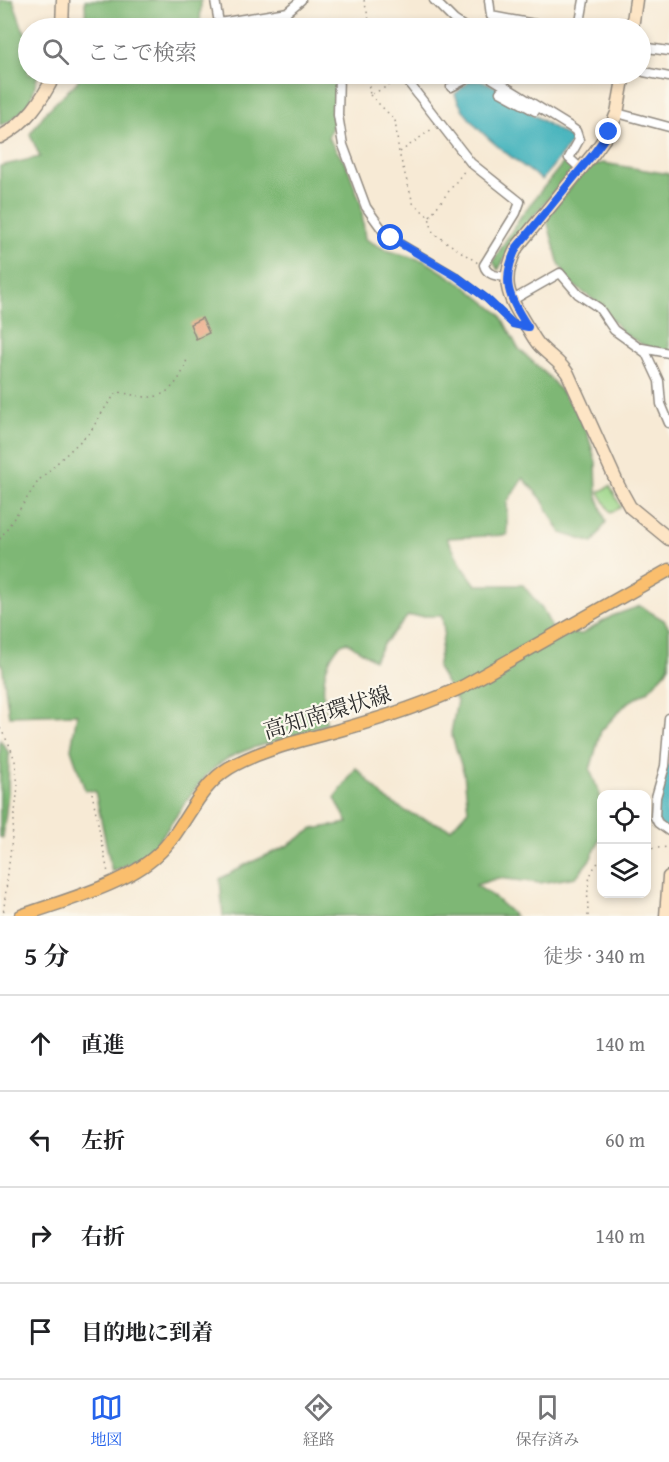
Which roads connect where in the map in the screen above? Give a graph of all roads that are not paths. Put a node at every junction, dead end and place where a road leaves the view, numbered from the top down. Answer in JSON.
{"nodes":[{"id":1,"x":63,"y":0,"type":"edge"},
{"id":2,"x":214,"y":0,"type":"edge"},
{"id":3,"x":301,"y":0,"type":"edge"},
{"id":4,"x":489,"y":0,"type":"edge"},
{"id":5,"x":584,"y":0,"type":"edge"},
{"id":6,"x":636,"y":0,"type":"edge"},
{"id":7,"x":440,"y":2,"type":"edge"},
{"id":8,"x":62,"y":18,"type":"edge"},
{"id":9,"x":218,"y":18,"type":"edge"},
{"id":10,"x":250,"y":18,"type":"edge"},
{"id":11,"x":456,"y":18,"type":"edge"},
{"id":12,"x":502,"y":18,"type":"edge"},
{"id":13,"x":581,"y":18,"type":"edge"},
{"id":14,"x":633,"y":18,"type":"edge"},
{"id":15,"x":651,"y":49,"type":"edge"},
{"id":16,"x":669,"y":51,"type":"edge"},
{"id":17,"x":651,"y":73,"type":"edge"},
{"id":18,"x":669,"y":76,"type":"edge"},
{"id":19,"x":50,"y":84,"type":"edge"},
{"id":20,"x":339,"y":84,"type":"edge"},
{"id":21,"x":410,"y":84,"type":"edge"},
{"id":22,"x":457,"y":84,"type":"edge"},
{"id":23,"x":501,"y":84,"type":"edge"},
{"id":24,"x":622,"y":84,"type":"edge"},
{"id":25,"x":451,"y":87,"type":"dead end"},
{"id":26,"x":500,"y":92,"type":"dead end"},
{"id":27,"x":617,"y":113,"type":"junction"},
{"id":28,"x":569,"y":126,"type":"junction"},
{"id":29,"x":669,"y":127,"type":"edge"},
{"id":30,"x":0,"y":137,"type":"edge"},
{"id":31,"x":581,"y":169,"type":"junction"},
{"id":32,"x":384,"y":232,"type":"joint"},
{"id":33,"x":507,"y":277,"type":"junction"},
{"id":34,"x":511,"y":301,"type":"junction"},
{"id":35,"x":528,"y":327,"type":"junction"},
{"id":36,"x":641,"y":348,"type":"junction"},
{"id":37,"x":669,"y":353,"type":"edge"},
{"id":38,"x":669,"y":423,"type":"edge"},
{"id":39,"x":669,"y":540,"type":"edge"},
{"id":40,"x":669,"y":570,"type":"edge"},
{"id":41,"x":669,"y":717,"type":"edge"},
{"id":42,"x":669,"y":831,"type":"edge"},
{"id":43,"x":669,"y":877,"type":"edge"},
{"id":44,"x":21,"y":916,"type":"edge"},
{"id":45,"x":666,"y":916,"type":"edge"}],
"edges":[{"from":1,"to":8,"type":"street"},
{"from":2,"to":9,"type":"street"},
{"from":3,"to":10,"type":"street"},
{"from":4,"to":12,"type":"street"},
{"from":5,"to":13,"type":"street"},
{"from":6,"to":14,"type":"street"},
{"from":7,"to":11,"type":"street"},
{"from":15,"to":16,"type":"street"},
{"from":17,"to":18,"type":"street"},
{"from":19,"to":30,"type":"street"},
{"from":20,"to":32,"type":"street"},
{"from":21,"to":33,"type":"street"},
{"from":22,"to":25,"type":"street"},
{"from":23,"to":28,"type":"street"},
{"from":24,"to":27,"type":"street"},
{"from":26,"to":28,"type":"street"},
{"from":27,"to":29,"type":"street"},
{"from":27,"to":31,"type":"street"},
{"from":28,"to":31,"type":"street"},
{"from":31,"to":33,"type":"street"},
{"from":32,"to":35,"type":"lane"},
{"from":33,"to":34,"type":"street"},
{"from":34,"to":35,"type":"street"},
{"from":34,"to":36,"type":"street"},
{"from":35,"to":39,"type":"street"},
{"from":36,"to":37,"type":"street"},
{"from":36,"to":38,"type":"street"},
{"from":40,"to":44,"type":"main road","name":"高知南環状線"},
{"from":41,"to":42,"type":"street"},
{"from":43,"to":45,"type":"street"}]}
